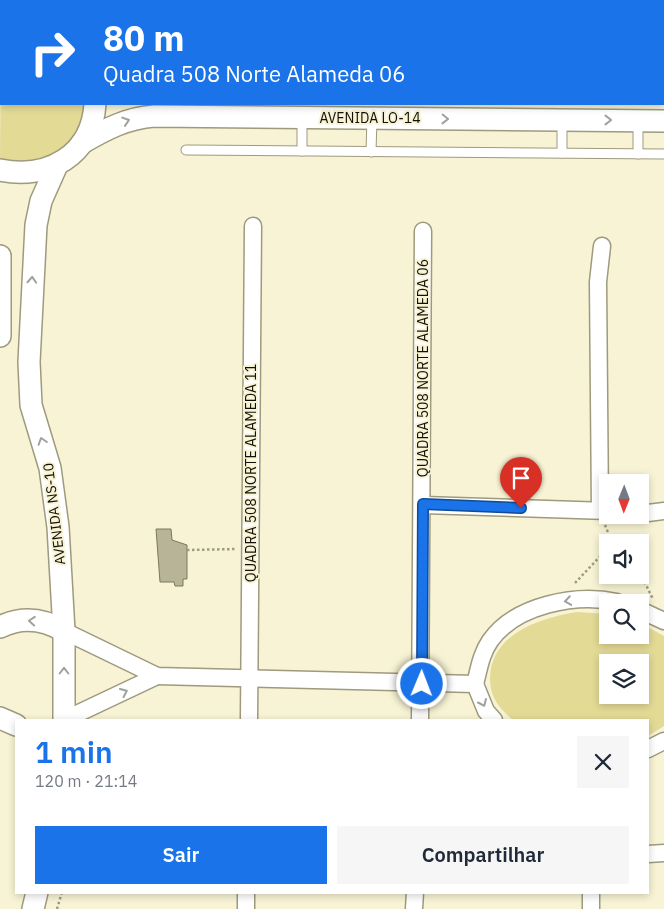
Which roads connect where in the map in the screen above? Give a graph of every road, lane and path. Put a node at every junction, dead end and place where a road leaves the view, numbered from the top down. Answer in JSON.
{"nodes":[{"id":1,"x":95,"y":105,"type":"edge"},
{"id":2,"x":302,"y":118,"type":"junction"},
{"id":3,"x":372,"y":118,"type":"junction"},
{"id":4,"x":562,"y":120,"type":"junction"},
{"id":5,"x":638,"y":120,"type":"junction"},
{"id":6,"x":664,"y":121,"type":"edge"},
{"id":7,"x":82,"y":143,"type":"junction"},
{"id":8,"x":186,"y":150,"type":"dead end"},
{"id":9,"x":302,"y":151,"type":"junction"},
{"id":10,"x":371,"y":152,"type":"junction"},
{"id":11,"x":562,"y":153,"type":"junction"},
{"id":12,"x":638,"y":154,"type":"junction"},
{"id":13,"x":664,"y":154,"type":"edge"},
{"id":14,"x":57,"y":165,"type":"junction"},
{"id":15,"x":0,"y":170,"type":"edge"},
{"id":16,"x":253,"y":226,"type":"dead end"},
{"id":17,"x":423,"y":231,"type":"dead end"},
{"id":18,"x":602,"y":246,"type":"dead end"},
{"id":19,"x":0,"y":256,"type":"edge"},
{"id":20,"x":0,"y":336,"type":"edge"},
{"id":21,"x":603,"y":474,"type":"edge"},
{"id":22,"x":423,"y":504,"type":"junction"},
{"id":23,"x":599,"y":511,"type":"edge"},
{"id":24,"x":664,"y":511,"type":"edge"},
{"id":25,"x":649,"y":513,"type":"edge"},
{"id":26,"x":250,"y":549,"type":"junction"},
{"id":27,"x":187,"y":550,"type":"dead end"},
{"id":28,"x":599,"y":558,"type":"edge"},
{"id":29,"x":599,"y":600,"type":"edge"},
{"id":30,"x":558,"y":603,"type":"junction"},
{"id":31,"x":649,"y":614,"type":"edge"},
{"id":32,"x":664,"y":621,"type":"edge"},
{"id":33,"x":0,"y":627,"type":"edge"},
{"id":34,"x":64,"y":631,"type":"junction"},
{"id":35,"x":157,"y":676,"type":"junction"},
{"id":36,"x":249,"y":679,"type":"junction"},
{"id":37,"x":422,"y":684,"type":"junction"},
{"id":38,"x":475,"y":684,"type":"junction"},
{"id":39,"x":0,"y":718,"type":"edge"},
{"id":40,"x":63,"y":719,"type":"edge"},
{"id":41,"x":65,"y":719,"type":"edge"},
{"id":42,"x":249,"y":719,"type":"edge"},
{"id":43,"x":420,"y":719,"type":"edge"},
{"id":44,"x":493,"y":719,"type":"edge"},
{"id":45,"x":15,"y":725,"type":"edge"},
{"id":46,"x":664,"y":741,"type":"edge"},
{"id":47,"x":649,"y":748,"type":"edge"},
{"id":48,"x":664,"y":853,"type":"edge"},
{"id":49,"x":649,"y":854,"type":"edge"},
{"id":50,"x":37,"y":894,"type":"edge"},
{"id":51,"x":61,"y":894,"type":"edge"},
{"id":52,"x":246,"y":894,"type":"edge"},
{"id":53,"x":414,"y":894,"type":"edge"},
{"id":54,"x":591,"y":894,"type":"edge"},
{"id":55,"x":34,"y":909,"type":"edge"},
{"id":56,"x":57,"y":909,"type":"edge"},
{"id":57,"x":246,"y":909,"type":"edge"},
{"id":58,"x":414,"y":909,"type":"edge"},
{"id":59,"x":591,"y":909,"type":"edge"}],
"edges":[{"from":1,"to":7,"type":"street","name":"AVENIDA NS-10"},
{"from":2,"to":3,"type":"street","name":"AVENIDA LO-14"},
{"from":7,"to":2,"type":"street","name":"AVENIDA LO-14","one_way":true},
{"from":2,"to":9,"type":"lane"},
{"from":3,"to":4,"type":"street","name":"AVENIDA LO-14","one_way":true},
{"from":3,"to":10,"type":"lane"},
{"from":4,"to":5,"type":"street","name":"AVENIDA LO-14","one_way":true},
{"from":4,"to":11,"type":"lane"},
{"from":5,"to":6,"type":"street","name":"AVENIDA LO-14"},
{"from":5,"to":12,"type":"lane"},
{"from":7,"to":14,"type":"street","name":"AVENIDA NS-10"},
{"from":8,"to":9,"type":"lane"},
{"from":9,"to":10,"type":"lane"},
{"from":10,"to":11,"type":"lane"},
{"from":11,"to":12,"type":"lane"},
{"from":12,"to":13,"type":"lane"},
{"from":14,"to":15,"type":"street","name":"AVENIDA NS-10"},
{"from":34,"to":14,"type":"street","name":"AVENIDA NS-10","one_way":true},
{"from":16,"to":26,"type":"street","name":"QUADRA 508 NORTE ALAMEDA 11"},
{"from":17,"to":22,"type":"street","name":"QUADRA 508 NORTE ALAMEDA 06"},
{"from":18,"to":21,"type":"street"},
{"from":19,"to":20,"type":"street"},
{"from":22,"to":23,"type":"street"},
{"from":22,"to":37,"type":"street","name":"QUADRA 508 NORTE ALAMEDA 06"},
{"from":24,"to":25,"type":"street"},
{"from":26,"to":27,"type":"path"},
{"from":26,"to":36,"type":"street","name":"QUADRA 508 NORTE ALAMEDA 11"},
{"from":28,"to":30,"type":"path"},
{"from":29,"to":30,"type":"street","one_way":true},
{"from":30,"to":38,"type":"street"},
{"from":31,"to":32,"type":"street"},
{"from":34,"to":33,"type":"street","one_way":true},
{"from":34,"to":35,"type":"street"},
{"from":40,"to":34,"type":"street","name":"AVENIDA NS-10","one_way":true},
{"from":35,"to":36,"type":"street"},
{"from":41,"to":35,"type":"street","one_way":true},
{"from":36,"to":37,"type":"street"},
{"from":36,"to":42,"type":"street","name":"QUADRA 508 NORTE ALAMEDA 11"},
{"from":37,"to":38,"type":"street"},
{"from":37,"to":43,"type":"street","name":"QUADRA 508 NORTE ALAMEDA 06"},
{"from":38,"to":44,"type":"street","one_way":true},
{"from":39,"to":45,"type":"street"},
{"from":46,"to":47,"type":"street"},
{"from":48,"to":49,"type":"street"},
{"from":50,"to":55,"type":"street"},
{"from":51,"to":56,"type":"path"},
{"from":52,"to":57,"type":"street"},
{"from":53,"to":58,"type":"street"},
{"from":54,"to":59,"type":"street"}]}
